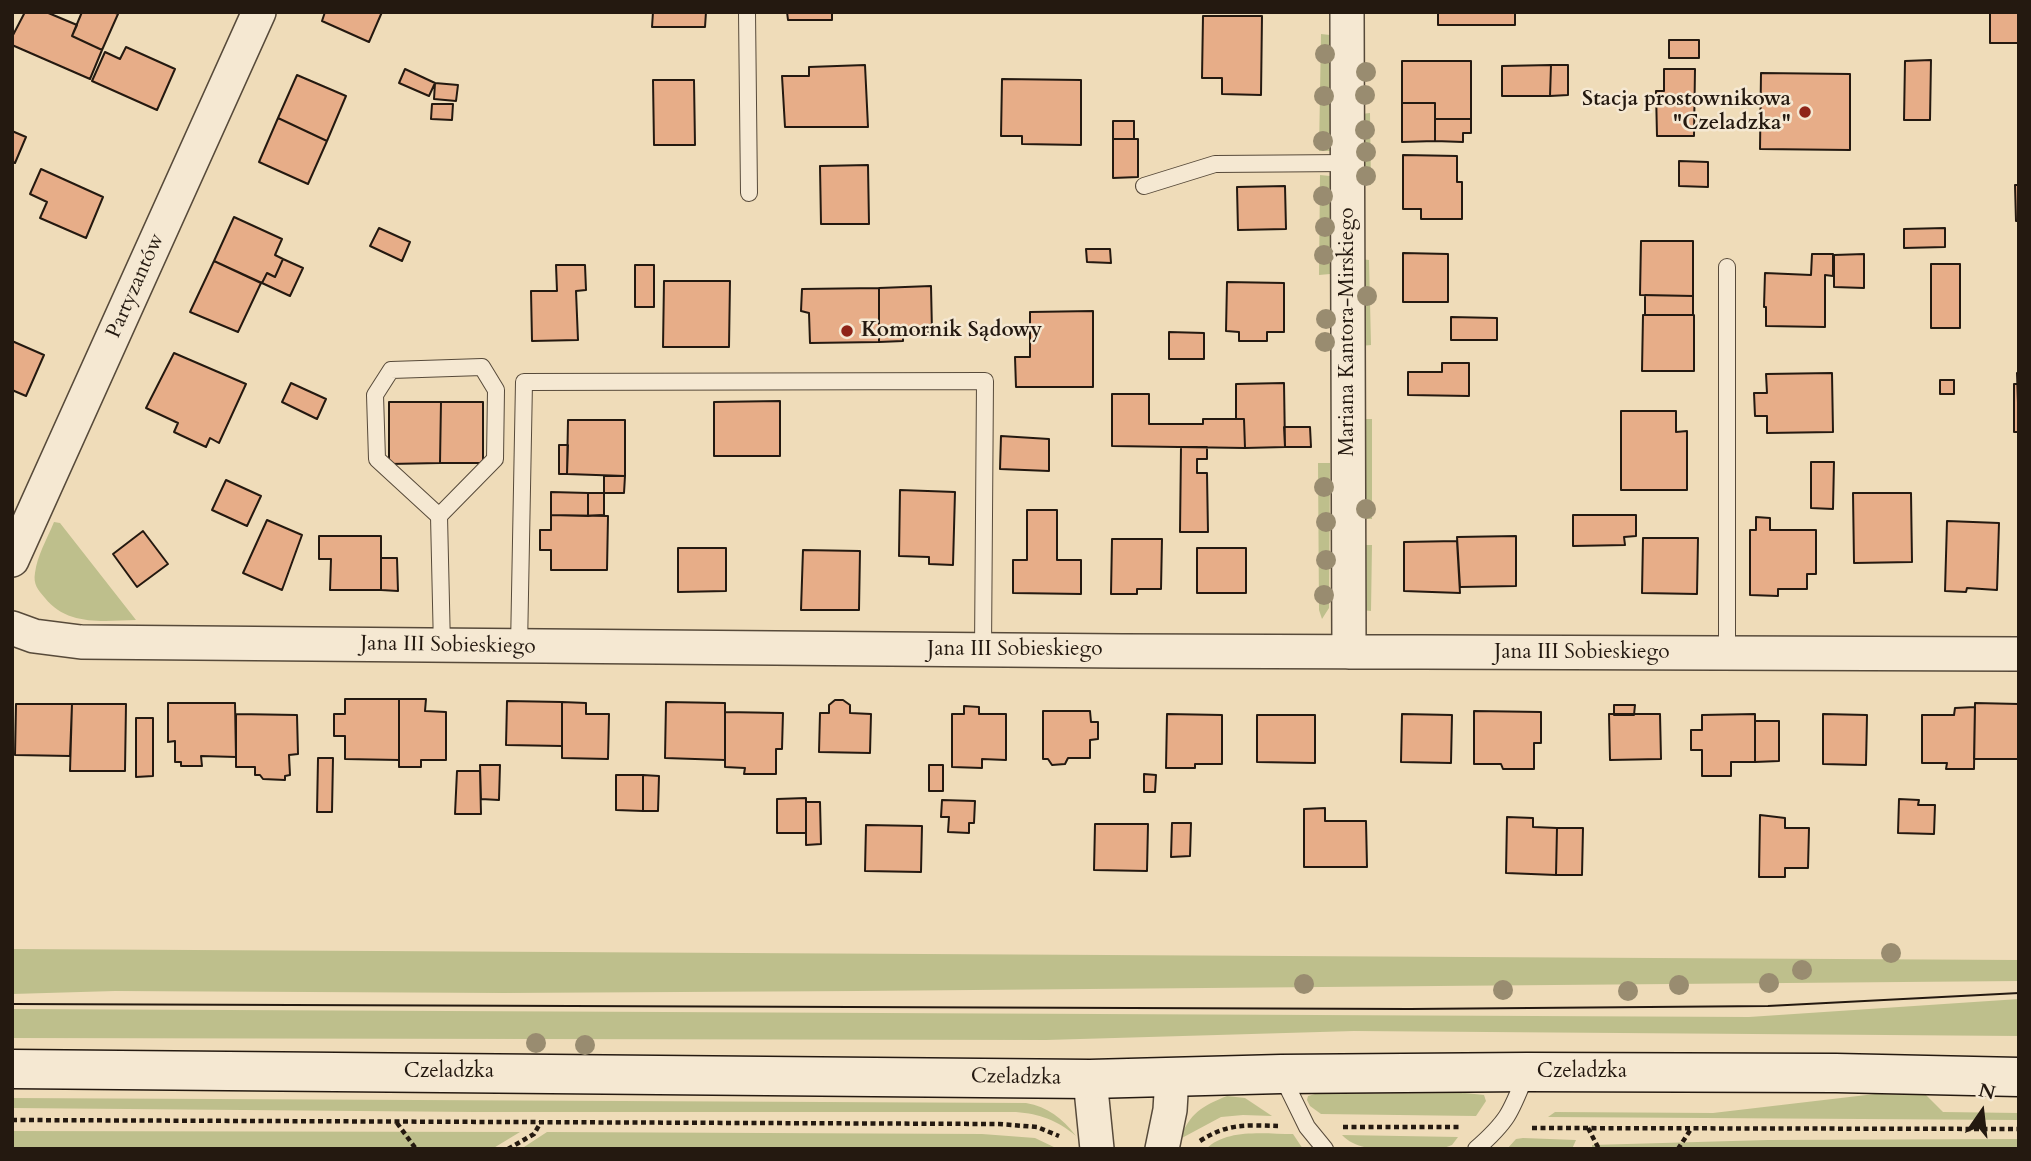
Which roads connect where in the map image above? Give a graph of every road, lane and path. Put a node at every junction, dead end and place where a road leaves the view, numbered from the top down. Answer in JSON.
{"nodes":[{"id":1,"x":259,"y":12,"type":"edge"},
{"id":2,"x":747,"y":12,"type":"edge"},
{"id":3,"x":1347,"y":12,"type":"edge"},
{"id":4,"x":1347,"y":163,"type":"junction"},
{"id":5,"x":1144,"y":186,"type":"dead end"},
{"id":6,"x":749,"y":193,"type":"dead end"},
{"id":7,"x":1727,"y":267,"type":"dead end"},
{"id":8,"x":439,"y":516,"type":"junction"},
{"id":9,"x":12,"y":561,"type":"edge"},
{"id":10,"x":12,"y":628,"type":"edge"},
{"id":11,"x":442,"y":647,"type":"junction"},
{"id":12,"x":519,"y":647,"type":"junction"},
{"id":13,"x":983,"y":650,"type":"junction"},
{"id":14,"x":1349,"y":652,"type":"junction"},
{"id":15,"x":1727,"y":653,"type":"junction"},
{"id":16,"x":2019,"y":654,"type":"edge"},
{"id":17,"x":12,"y":1069,"type":"edge"},
{"id":18,"x":1527,"y":1072,"type":"junction"},
{"id":19,"x":1281,"y":1074,"type":"junction"},
{"id":20,"x":1172,"y":1077,"type":"junction"},
{"id":21,"x":2019,"y":1077,"type":"edge"},
{"id":22,"x":1090,"y":1079,"type":"junction"},
{"id":23,"x":12,"y":1120,"type":"edge"},
{"id":24,"x":396,"y":1122,"type":"junction"},
{"id":25,"x":541,"y":1122,"type":"junction"},
{"id":26,"x":1307,"y":1126,"type":"junction"},
{"id":27,"x":1500,"y":1128,"type":"junction"},
{"id":28,"x":1588,"y":1128,"type":"junction"},
{"id":29,"x":1691,"y":1129,"type":"junction"},
{"id":30,"x":2019,"y":1129,"type":"edge"},
{"id":31,"x":1196,"y":1144,"type":"dead end"},
{"id":32,"x":1081,"y":1145,"type":"edge"},
{"id":33,"x":416,"y":1149,"type":"edge"},
{"id":34,"x":508,"y":1149,"type":"edge"},
{"id":35,"x":1162,"y":1149,"type":"edge"},
{"id":36,"x":1325,"y":1149,"type":"edge"},
{"id":37,"x":1476,"y":1149,"type":"edge"},
{"id":38,"x":1600,"y":1149,"type":"edge"},
{"id":39,"x":1678,"y":1149,"type":"edge"}],
"edges":[{"from":1,"to":9,"type":"street","name":"Partyzantów"},
{"from":2,"to":6,"type":"lane"},
{"from":3,"to":4,"type":"street","name":"Mariana Kantora-Mirskiego"},
{"from":4,"to":5,"type":"lane"},
{"from":4,"to":14,"type":"street","name":"Mariana Kantora-Mirskiego"},
{"from":7,"to":15,"type":"lane"},
{"from":8,"to":8,"type":"lane"},
{"from":8,"to":11,"type":"lane"},
{"from":10,"to":11,"type":"street","name":"Jana III Sobieskiego"},
{"from":11,"to":12,"type":"street","name":"Jana III Sobieskiego"},
{"from":12,"to":13,"type":"street","name":"Jana III Sobieskiego"},
{"from":12,"to":13,"type":"lane"},
{"from":13,"to":14,"type":"street","name":"Jana III Sobieskiego"},
{"from":14,"to":15,"type":"street","name":"Jana III Sobieskiego"},
{"from":15,"to":16,"type":"street","name":"Jana III Sobieskiego"},
{"from":17,"to":22,"type":"main road","name":"Czeladzka"},
{"from":18,"to":19,"type":"main road","name":"Czeladzka"},
{"from":18,"to":21,"type":"main road","name":"Czeladzka"},
{"from":18,"to":27,"type":"lane"},
{"from":19,"to":20,"type":"main road","name":"Czeladzka"},
{"from":19,"to":26,"type":"lane"},
{"from":20,"to":22,"type":"main road","name":"Czeladzka"},
{"from":20,"to":35,"type":"street"},
{"from":22,"to":32,"type":"street"},
{"from":23,"to":24,"type":"path"},
{"from":24,"to":25,"type":"path"},
{"from":24,"to":33,"type":"path"},
{"from":25,"to":32,"type":"path"},
{"from":25,"to":34,"type":"path"},
{"from":26,"to":27,"type":"path"},
{"from":26,"to":31,"type":"path"},
{"from":26,"to":36,"type":"lane"},
{"from":27,"to":28,"type":"path"},
{"from":27,"to":37,"type":"lane"},
{"from":28,"to":29,"type":"path"},
{"from":28,"to":38,"type":"path"},
{"from":29,"to":30,"type":"path"},
{"from":29,"to":39,"type":"path"}]}
